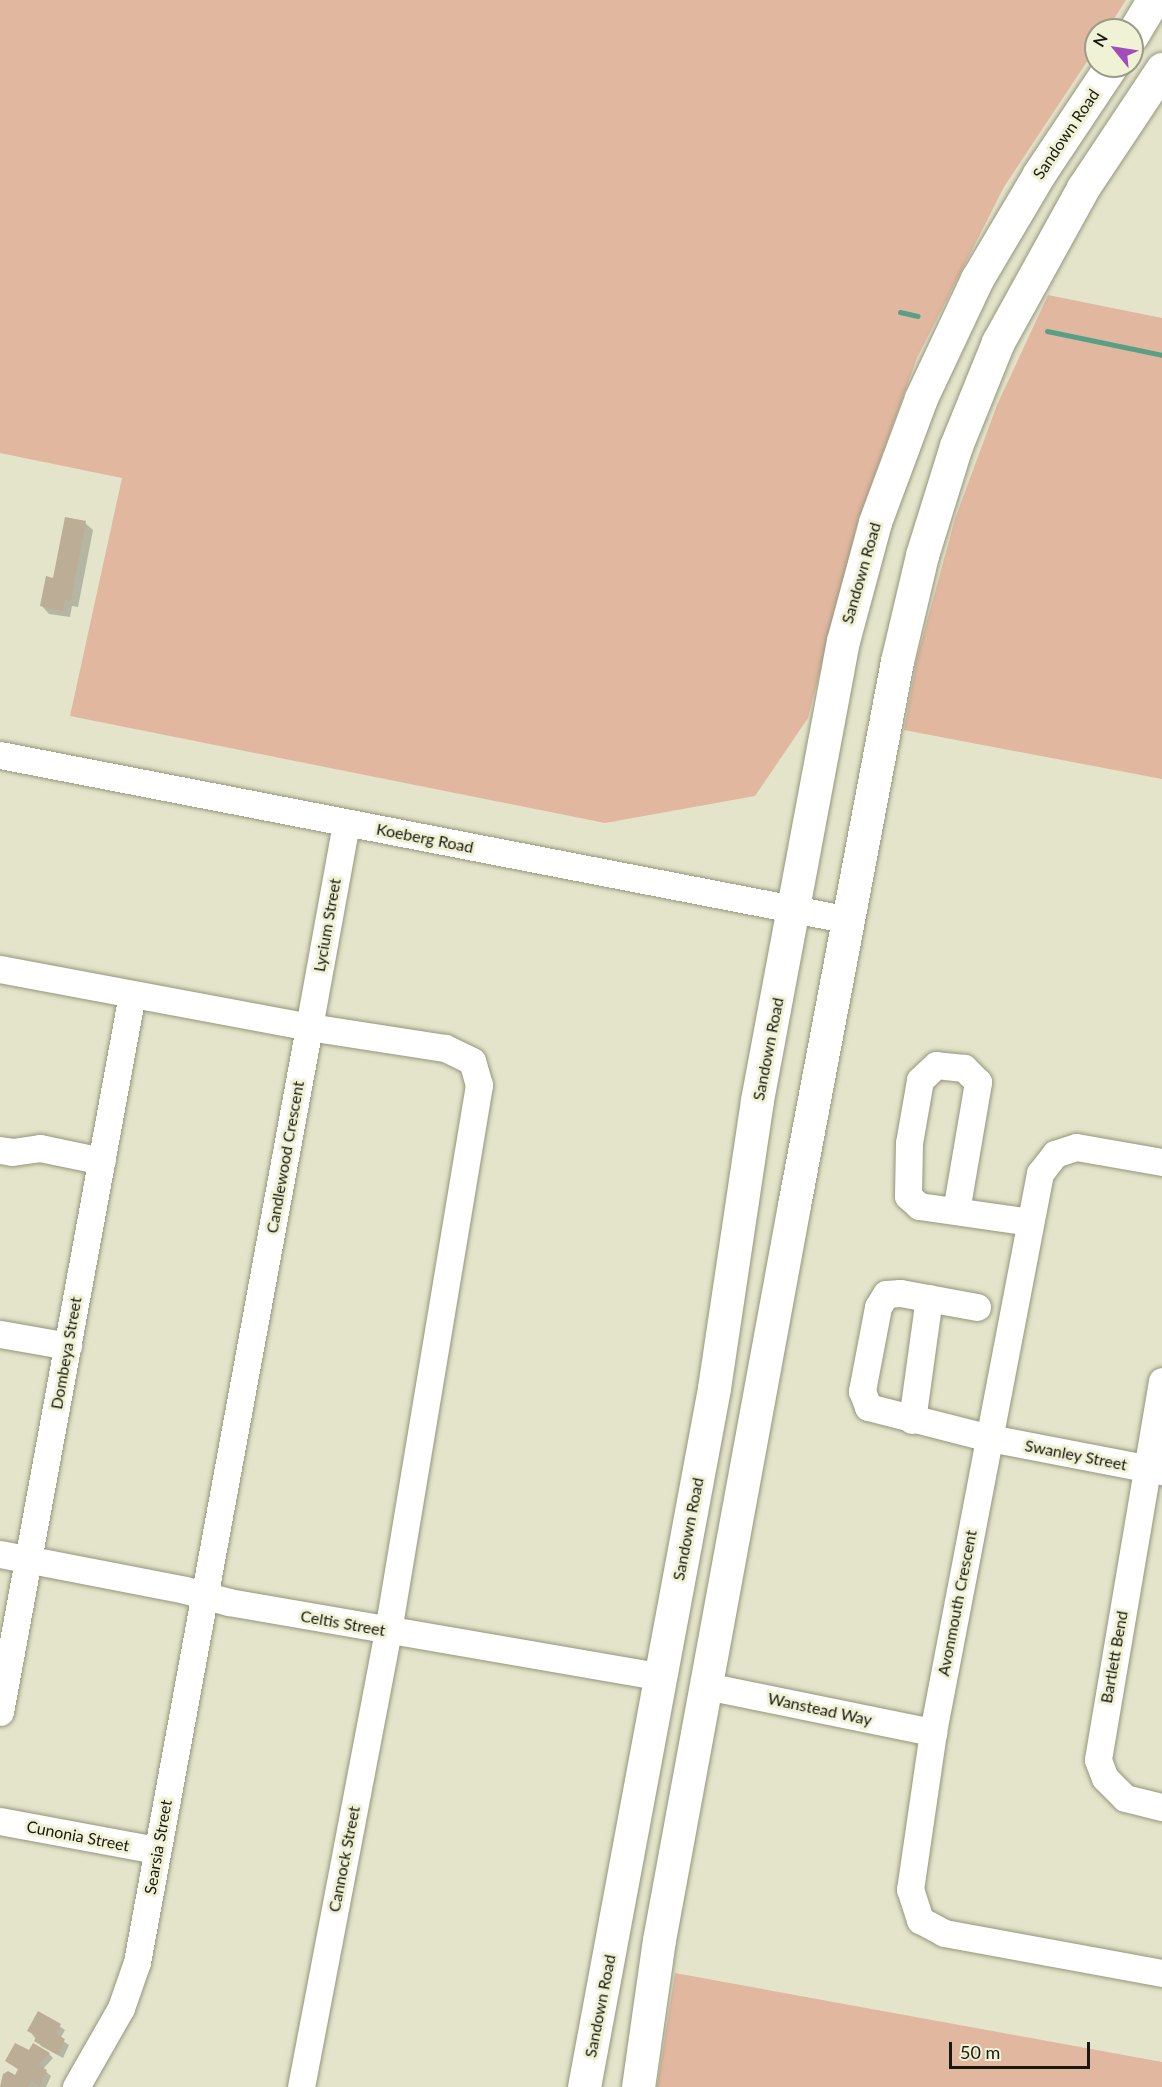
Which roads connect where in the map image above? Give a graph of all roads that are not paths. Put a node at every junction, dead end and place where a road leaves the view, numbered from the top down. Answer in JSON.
{"nodes":[{"id":1,"x":1153,"y":0,"type":"edge"},
{"id":2,"x":1142,"y":18,"type":"edge"},
{"id":3,"x":1162,"y":69,"type":"edge"},
{"id":4,"x":1103,"y":78,"type":"edge"},
{"id":5,"x":0,"y":755,"type":"edge"},
{"id":6,"x":346,"y":822,"type":"junction"},
{"id":7,"x":792,"y":908,"type":"junction"},
{"id":8,"x":850,"y":920,"type":"junction"},
{"id":9,"x":0,"y":969,"type":"edge"},
{"id":10,"x":132,"y":993,"type":"junction"},
{"id":11,"x":309,"y":1027,"type":"junction"},
{"id":12,"x":0,"y":1150,"type":"edge"},
{"id":13,"x":102,"y":1161,"type":"junction"},
{"id":14,"x":1162,"y":1162,"type":"edge"},
{"id":15,"x":956,"y":1211,"type":"junction"},
{"id":16,"x":1030,"y":1222,"type":"junction"},
{"id":17,"x":929,"y":1298,"type":"junction"},
{"id":18,"x":977,"y":1307,"type":"dead end"},
{"id":19,"x":0,"y":1334,"type":"edge"},
{"id":20,"x":68,"y":1346,"type":"junction"},
{"id":21,"x":1162,"y":1381,"type":"edge"},
{"id":22,"x":912,"y":1420,"type":"junction"},
{"id":23,"x":990,"y":1438,"type":"junction"},
{"id":24,"x":1154,"y":1470,"type":"edge"},
{"id":25,"x":0,"y":1554,"type":"edge"},
{"id":26,"x":28,"y":1559,"type":"junction"},
{"id":27,"x":204,"y":1595,"type":"junction"},
{"id":28,"x":388,"y":1631,"type":"junction"},
{"id":29,"x":661,"y":1677,"type":"junction"},
{"id":30,"x":705,"y":1686,"type":"junction"},
{"id":31,"x":0,"y":1712,"type":"edge"},
{"id":32,"x":933,"y":1732,"type":"junction"},
{"id":33,"x":1162,"y":1808,"type":"edge"},
{"id":34,"x":0,"y":1821,"type":"edge"},
{"id":35,"x":156,"y":1850,"type":"junction"},
{"id":36,"x":1162,"y":1973,"type":"edge"},
{"id":37,"x":76,"y":2087,"type":"edge"},
{"id":38,"x":301,"y":2087,"type":"edge"},
{"id":39,"x":584,"y":2087,"type":"edge"},
{"id":40,"x":638,"y":2087,"type":"edge"}],
"edges":[{"from":1,"to":2,"type":"main road"},
{"from":3,"to":8,"type":"main road"},
{"from":4,"to":7,"type":"main road","name":"Sandown Road"},
{"from":5,"to":6,"type":"street","name":"Koeberg Road"},
{"from":6,"to":7,"type":"street","name":"Koeberg Road"},
{"from":6,"to":11,"type":"street","name":"Lycium Street"},
{"from":7,"to":8,"type":"street","name":"Koeberg Road"},
{"from":7,"to":29,"type":"main road","name":"Sandown Road"},
{"from":8,"to":30,"type":"main road"},
{"from":9,"to":10,"type":"street"},
{"from":10,"to":11,"type":"street"},
{"from":10,"to":13,"type":"street","name":"Dombeya Street"},
{"from":11,"to":27,"type":"street","name":"Candlewood Crescent"},
{"from":11,"to":28,"type":"street","name":"Cannock Street"},
{"from":12,"to":13,"type":"street"},
{"from":13,"to":20,"type":"street","name":"Dombeya Street"},
{"from":14,"to":16,"type":"street","name":"Avonmouth Crescent"},
{"from":15,"to":15,"type":"street"},
{"from":15,"to":16,"type":"street"},
{"from":16,"to":23,"type":"street","name":"Avonmouth Crescent"},
{"from":17,"to":18,"type":"street"},
{"from":17,"to":22,"type":"street"},
{"from":17,"to":22,"type":"street","name":"Swanley Street"},
{"from":19,"to":20,"type":"street"},
{"from":20,"to":26,"type":"street","name":"Dombeya Street"},
{"from":21,"to":24,"type":"street","name":"Bartlett Bend"},
{"from":22,"to":23,"type":"street","name":"Swanley Street"},
{"from":23,"to":24,"type":"street","name":"Swanley Street"},
{"from":23,"to":32,"type":"street","name":"Avonmouth Crescent"},
{"from":24,"to":33,"type":"street","name":"Bartlett Bend"},
{"from":25,"to":26,"type":"street","name":"Celtis Street"},
{"from":26,"to":27,"type":"street","name":"Celtis Street"},
{"from":26,"to":31,"type":"street","name":"Dombeya Street"},
{"from":27,"to":28,"type":"street","name":"Celtis Street"},
{"from":27,"to":35,"type":"street","name":"Searsia Street"},
{"from":28,"to":29,"type":"street","name":"Celtis Street"},
{"from":28,"to":38,"type":"street","name":"Cannock Street"},
{"from":29,"to":39,"type":"main road","name":"Sandown Road"},
{"from":30,"to":32,"type":"street","name":"Wanstead Way"},
{"from":30,"to":40,"type":"main road"},
{"from":32,"to":36,"type":"street","name":"Avonmouth Crescent"},
{"from":34,"to":35,"type":"street","name":"Cunonia Street"},
{"from":35,"to":37,"type":"street","name":"Searsia Street"}]}
